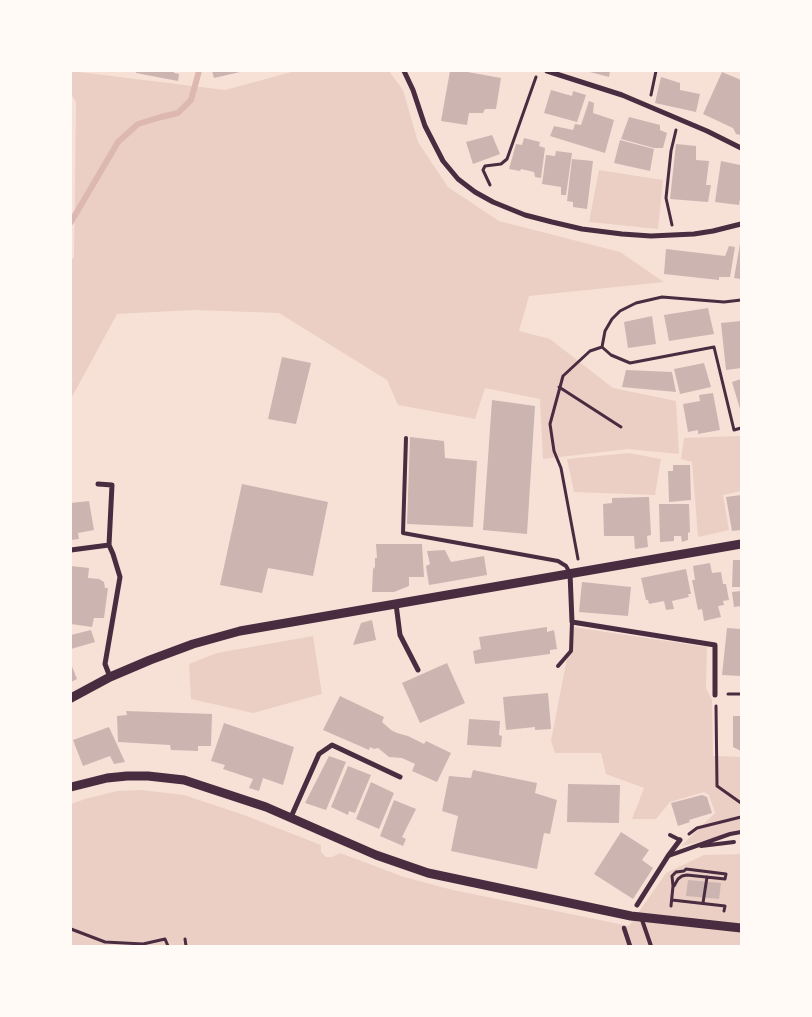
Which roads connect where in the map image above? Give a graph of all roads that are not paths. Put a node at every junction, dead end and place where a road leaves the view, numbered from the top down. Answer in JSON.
{"nodes":[{"id":1,"x":404,"y":71,"type":"edge"},
{"id":2,"x":547,"y":71,"type":"edge"},
{"id":3,"x":741,"y":148,"type":"edge"},
{"id":4,"x":741,"y":224,"type":"edge"},
{"id":5,"x":406,"y":438,"type":"dead end"},
{"id":6,"x":98,"y":484,"type":"dead end"},
{"id":7,"x":741,"y":544,"type":"edge"},
{"id":8,"x":109,"y":545,"type":"junction"},
{"id":9,"x":71,"y":550,"type":"edge"},
{"id":10,"x":575,"y":573,"type":"junction"},
{"id":11,"x":396,"y":604,"type":"junction"},
{"id":12,"x":572,"y":622,"type":"junction"},
{"id":13,"x":558,"y":666,"type":"dead end"},
{"id":14,"x":418,"y":670,"type":"dead end"},
{"id":15,"x":110,"y":678,"type":"junction"},
{"id":16,"x":715,"y":695,"type":"road end"},
{"id":17,"x":71,"y":698,"type":"edge"},
{"id":18,"x":400,"y":777,"type":"dead end"},
{"id":19,"x":71,"y":787,"type":"edge"},
{"id":20,"x":291,"y":817,"type":"junction"},
{"id":21,"x":741,"y":832,"type":"edge"},
{"id":22,"x":670,"y":835,"type":"dead end"},
{"id":23,"x":680,"y":840,"type":"joint"},
{"id":24,"x":734,"y":842,"type":"dead end"},
{"id":25,"x":691,"y":848,"type":"junction"},
{"id":26,"x":668,"y":856,"type":"junction"},
{"id":27,"x":637,"y":906,"type":"dead end"},
{"id":28,"x":641,"y":917,"type":"junction"},
{"id":29,"x":624,"y":928,"type":"dead end"},
{"id":30,"x":741,"y":928,"type":"edge"},
{"id":31,"x":630,"y":946,"type":"edge"},
{"id":32,"x":651,"y":946,"type":"edge"}],
"edges":[{"from":1,"to":4,"type":"street"},
{"from":2,"to":3,"type":"street"},
{"from":5,"to":10,"type":"lane"},
{"from":6,"to":8,"type":"street"},
{"from":7,"to":10,"type":"street"},
{"from":8,"to":9,"type":"street"},
{"from":8,"to":15,"type":"street"},
{"from":10,"to":11,"type":"street"},
{"from":10,"to":12,"type":"street"},
{"from":11,"to":14,"type":"street"},
{"from":11,"to":15,"type":"street"},
{"from":12,"to":13,"type":"lane"},
{"from":12,"to":16,"type":"street"},
{"from":15,"to":17,"type":"street"},
{"from":18,"to":20,"type":"street"},
{"from":19,"to":20,"type":"street"},
{"from":20,"to":28,"type":"street"},
{"from":21,"to":25,"type":"lane"},
{"from":22,"to":23,"type":"lane"},
{"from":23,"to":26,"type":"street"},
{"from":24,"to":25,"type":"lane"},
{"from":25,"to":26,"type":"lane"},
{"from":26,"to":27,"type":"street"},
{"from":28,"to":30,"type":"street"},
{"from":28,"to":32,"type":"lane"},
{"from":29,"to":31,"type":"street"}]}
